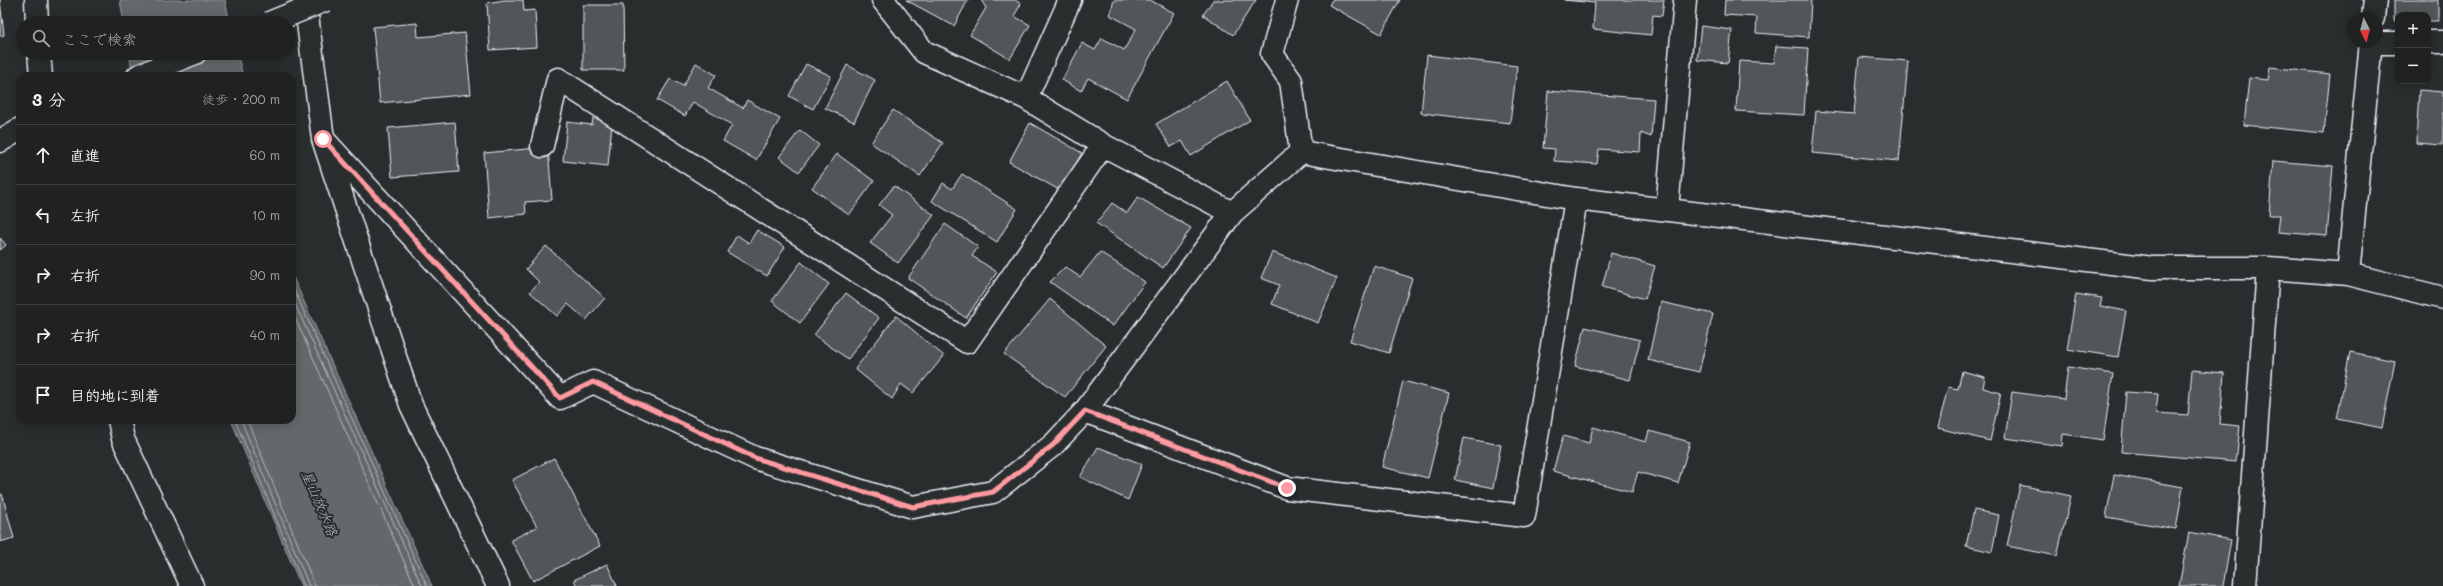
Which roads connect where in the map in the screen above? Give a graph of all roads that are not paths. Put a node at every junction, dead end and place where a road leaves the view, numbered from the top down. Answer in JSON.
{"nodes":[{"id":1,"x":36,"y":0,"type":"edge"},
{"id":2,"x":305,"y":0,"type":"edge"},
{"id":3,"x":326,"y":0,"type":"edge"},
{"id":4,"x":883,"y":0,"type":"edge"},
{"id":5,"x":1070,"y":0,"type":"edge"},
{"id":6,"x":1287,"y":0,"type":"edge"},
{"id":7,"x":1685,"y":0,"type":"edge"},
{"id":8,"x":2375,"y":0,"type":"edge"},
{"id":9,"x":2374,"y":12,"type":"edge"},
{"id":10,"x":37,"y":16,"type":"edge"},
{"id":11,"x":286,"y":16,"type":"edge"},
{"id":12,"x":2431,"y":42,"type":"edge"},
{"id":13,"x":2443,"y":42,"type":"edge"},
{"id":14,"x":2383,"y":43,"type":"edge"},
{"id":15,"x":2395,"y":43,"type":"edge"},
{"id":16,"x":2371,"y":48,"type":"edge"},
{"id":17,"x":40,"y":60,"type":"edge"},
{"id":18,"x":178,"y":60,"type":"edge"},
{"id":19,"x":41,"y":72,"type":"edge"},
{"id":20,"x":148,"y":72,"type":"edge"},
{"id":21,"x":1026,"y":98,"type":"junction"},
{"id":22,"x":16,"y":131,"type":"edge"},
{"id":23,"x":323,"y":139,"type":"junction"},
{"id":24,"x":0,"y":141,"type":"edge"},
{"id":25,"x":1103,"y":145,"type":"junction"},
{"id":26,"x":542,"y":146,"type":"dead end"},
{"id":27,"x":1301,"y":152,"type":"junction"},
{"id":28,"x":1576,"y":199,"type":"junction"},
{"id":29,"x":1667,"y":210,"type":"junction"},
{"id":30,"x":1232,"y":214,"type":"junction"},
{"id":31,"x":2268,"y":268,"type":"junction"},
{"id":32,"x":2348,"y":274,"type":"junction"},
{"id":33,"x":2443,"y":298,"type":"edge"},
{"id":34,"x":1085,"y":411,"type":"junction"},
{"id":35,"x":120,"y":424,"type":"edge"},
{"id":36,"x":192,"y":586,"type":"edge"},
{"id":37,"x":498,"y":586,"type":"edge"},
{"id":38,"x":2245,"y":586,"type":"edge"}],
"edges":[{"from":1,"to":10,"type":"street"},
{"from":2,"to":23,"type":"street"},
{"from":3,"to":11,"type":"street","bridge":true},
{"from":4,"to":21,"type":"street"},
{"from":5,"to":21,"type":"street"},
{"from":6,"to":27,"type":"street"},
{"from":7,"to":29,"type":"street"},
{"from":8,"to":9,"type":"street"},
{"from":12,"to":13,"type":"street"},
{"from":14,"to":15,"type":"street"},
{"from":16,"to":32,"type":"street"},
{"from":17,"to":19,"type":"street"},
{"from":18,"to":20,"type":"street"},
{"from":21,"to":25,"type":"street"},
{"from":22,"to":24,"type":"street"},
{"from":23,"to":34,"type":"street"},
{"from":23,"to":37,"type":"street"},
{"from":25,"to":26,"type":"street"},
{"from":25,"to":30,"type":"street"},
{"from":27,"to":28,"type":"street"},
{"from":27,"to":30,"type":"street"},
{"from":28,"to":29,"type":"street"},
{"from":28,"to":34,"type":"street"},
{"from":29,"to":31,"type":"street"},
{"from":30,"to":34,"type":"street"},
{"from":31,"to":32,"type":"street"},
{"from":31,"to":38,"type":"street"},
{"from":32,"to":33,"type":"street"},
{"from":35,"to":36,"type":"street"}]}
